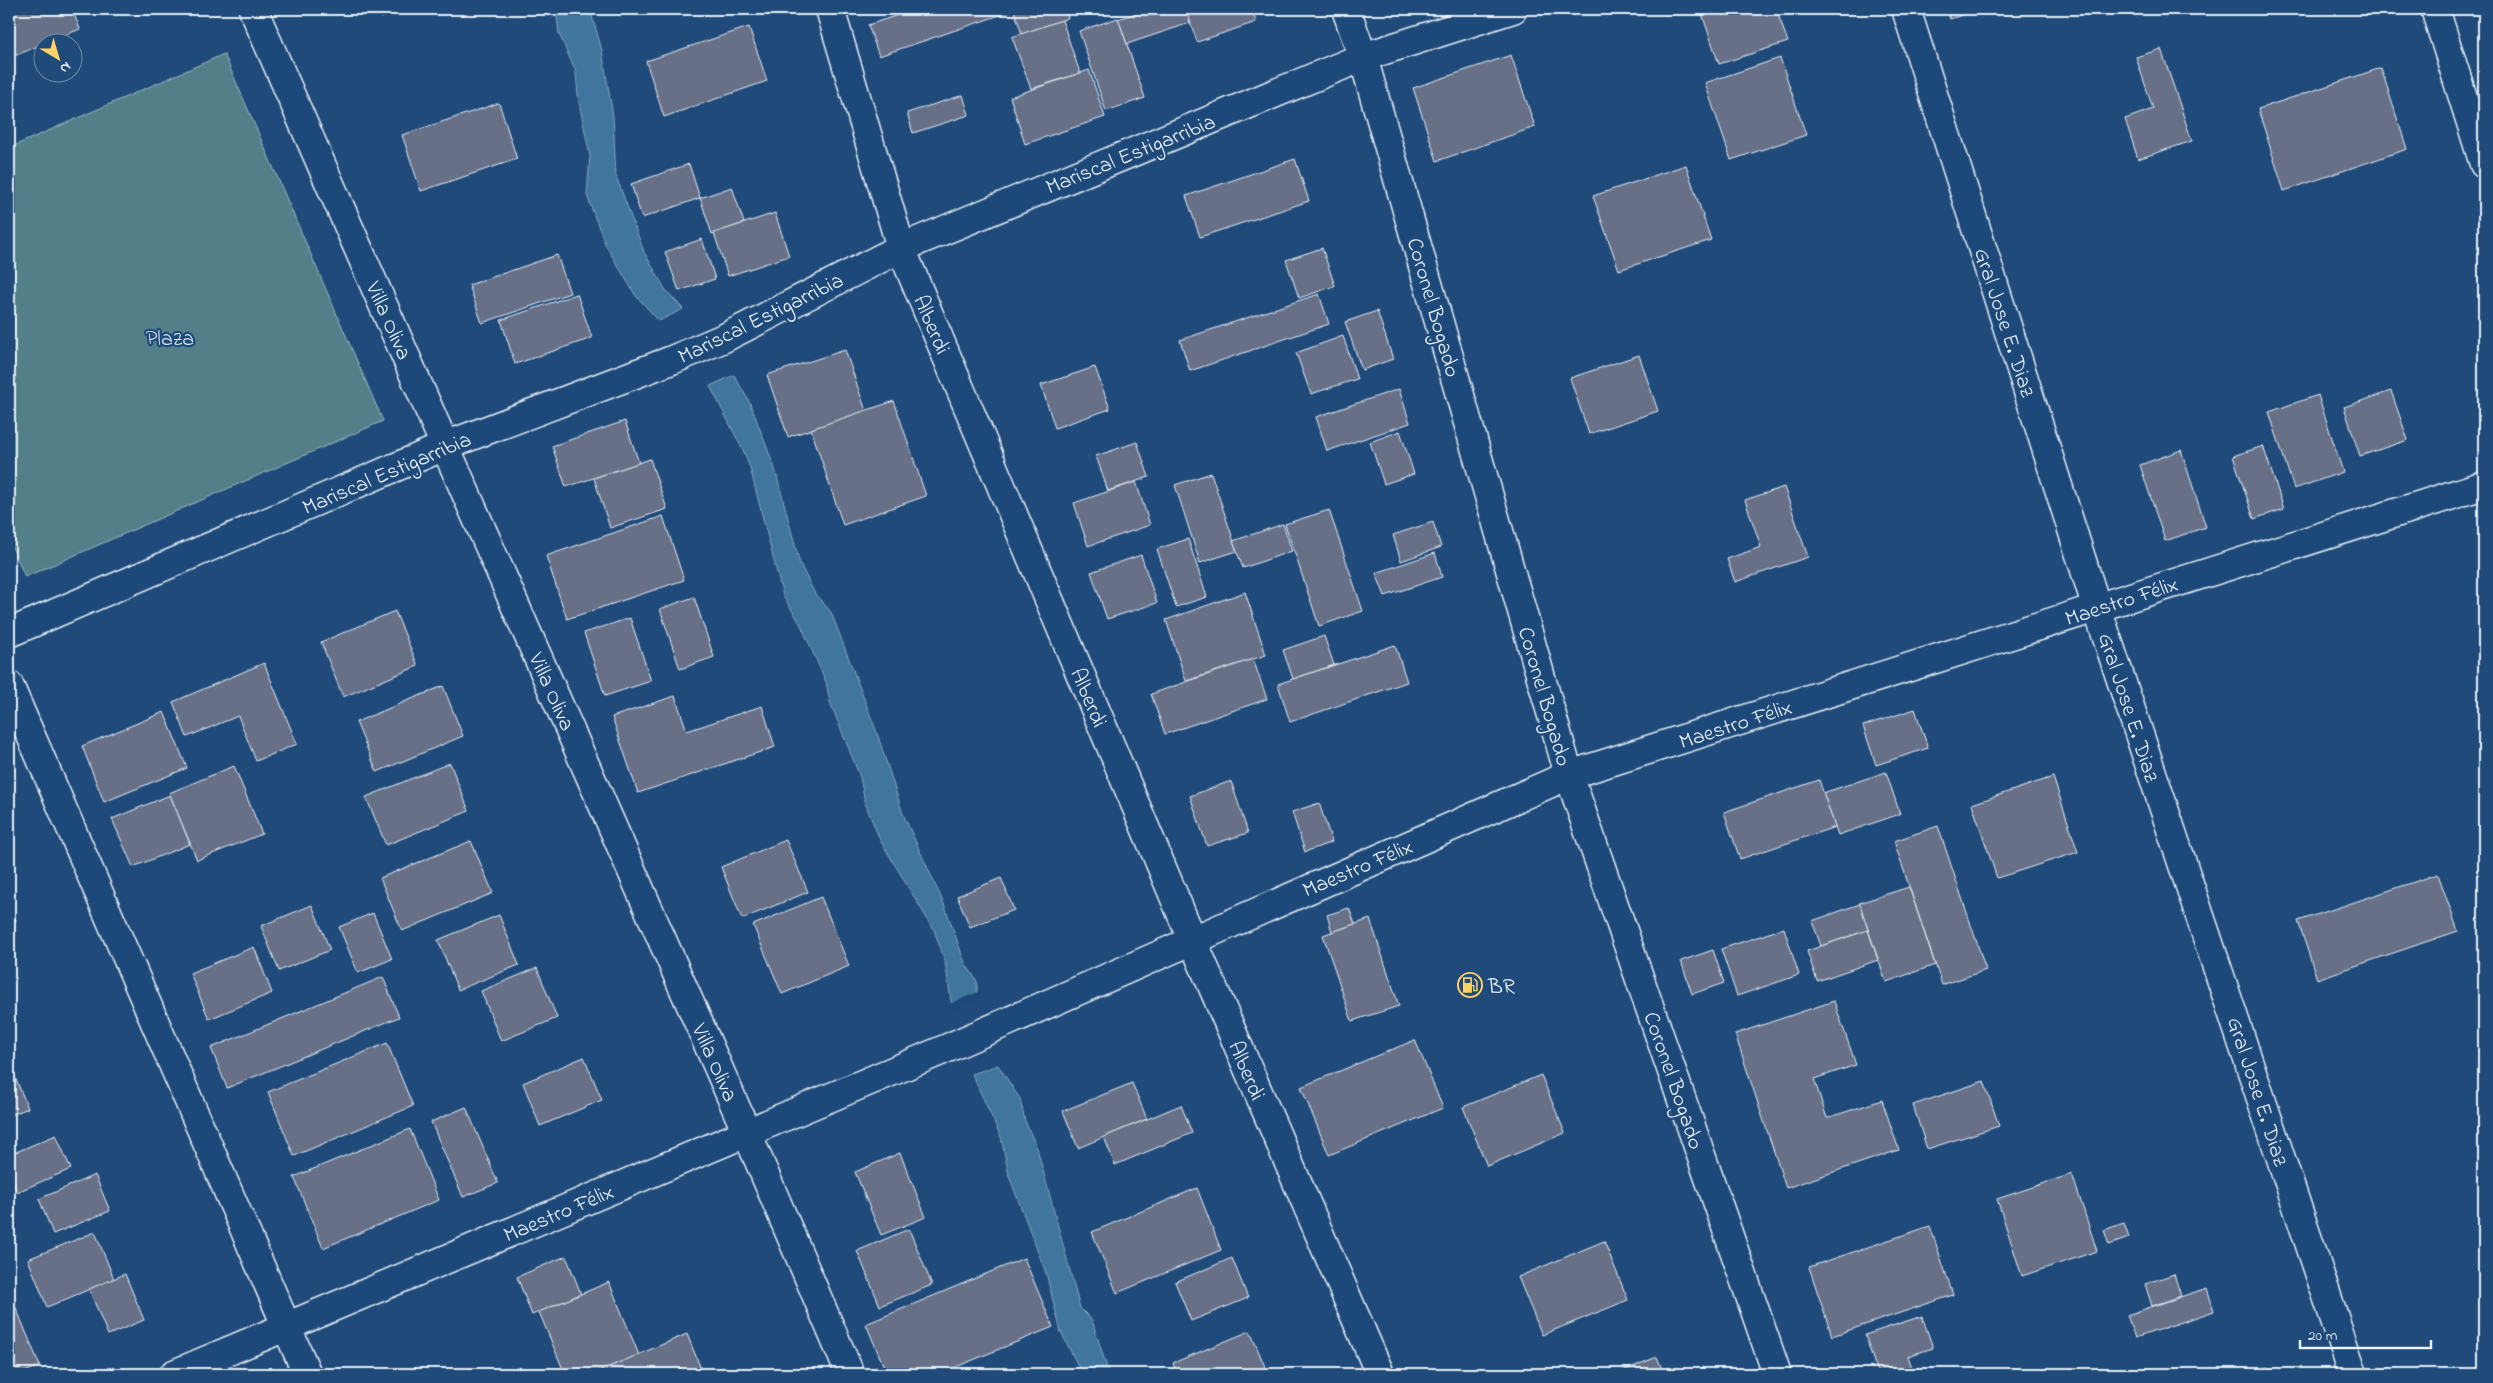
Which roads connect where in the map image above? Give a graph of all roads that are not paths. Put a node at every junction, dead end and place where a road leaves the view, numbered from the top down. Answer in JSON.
{"nodes":[{"id":1,"x":253,"y":9,"type":"edge"},
{"id":2,"x":830,"y":9,"type":"edge"},
{"id":3,"x":1346,"y":9,"type":"edge"},
{"id":4,"x":1513,"y":9,"type":"edge"},
{"id":5,"x":1906,"y":9,"type":"edge"},
{"id":6,"x":2435,"y":9,"type":"edge"},
{"id":7,"x":1363,"y":57,"type":"junction"},
{"id":8,"x":2484,"y":164,"type":"edge"},
{"id":9,"x":901,"y":248,"type":"junction"},
{"id":10,"x":445,"y":446,"type":"junction"},
{"id":11,"x":2484,"y":485,"type":"edge"},
{"id":12,"x":2097,"y":608,"type":"junction"},
{"id":13,"x":9,"y":633,"type":"edge"},
{"id":14,"x":9,"y":685,"type":"edge"},
{"id":15,"x":1569,"y":775,"type":"junction"},
{"id":16,"x":1192,"y":939,"type":"junction"},
{"id":17,"x":747,"y":1133,"type":"junction"},
{"id":18,"x":286,"y":1327,"type":"junction"},
{"id":19,"x":174,"y":1374,"type":"edge"},
{"id":20,"x":307,"y":1374,"type":"edge"},
{"id":21,"x":850,"y":1374,"type":"edge"},
{"id":22,"x":1380,"y":1374,"type":"edge"},
{"id":23,"x":1777,"y":1374,"type":"edge"},
{"id":24,"x":2353,"y":1374,"type":"edge"}],
"edges":[{"from":1,"to":10,"type":"street","name":"Villa Oliva"},
{"from":2,"to":9,"type":"street","name":"Alberdi"},
{"from":3,"to":7,"type":"street","name":"Coronel Bogado"},
{"from":4,"to":7,"type":"street","name":"Mariscal Estigarribia"},
{"from":5,"to":12,"type":"street","name":"Gral Jose E. Diaz"},
{"from":6,"to":8,"type":"street"},
{"from":7,"to":9,"type":"street","name":"Mariscal Estigarribia"},
{"from":7,"to":15,"type":"street","name":"Coronel Bogado"},
{"from":9,"to":10,"type":"street","name":"Mariscal Estigarribia"},
{"from":9,"to":16,"type":"street","name":"Alberdi"},
{"from":10,"to":13,"type":"street","name":"Mariscal Estigarribia"},
{"from":10,"to":17,"type":"street","name":"Villa Oliva"},
{"from":11,"to":12,"type":"street","name":"Maestro Félix"},
{"from":12,"to":15,"type":"street","name":"Maestro Félix"},
{"from":12,"to":24,"type":"street","name":"Gral Jose E. Diaz"},
{"from":14,"to":18,"type":"street"},
{"from":15,"to":16,"type":"street","name":"Maestro Félix"},
{"from":15,"to":23,"type":"street","name":"Coronel Bogado"},
{"from":16,"to":17,"type":"street","name":"Maestro Félix"},
{"from":16,"to":22,"type":"street","name":"Alberdi"},
{"from":17,"to":18,"type":"street","name":"Maestro Félix"},
{"from":17,"to":21,"type":"street","name":"Villa Oliva"},
{"from":18,"to":19,"type":"street","name":"Maestro Félix"},
{"from":18,"to":20,"type":"street"}]}
